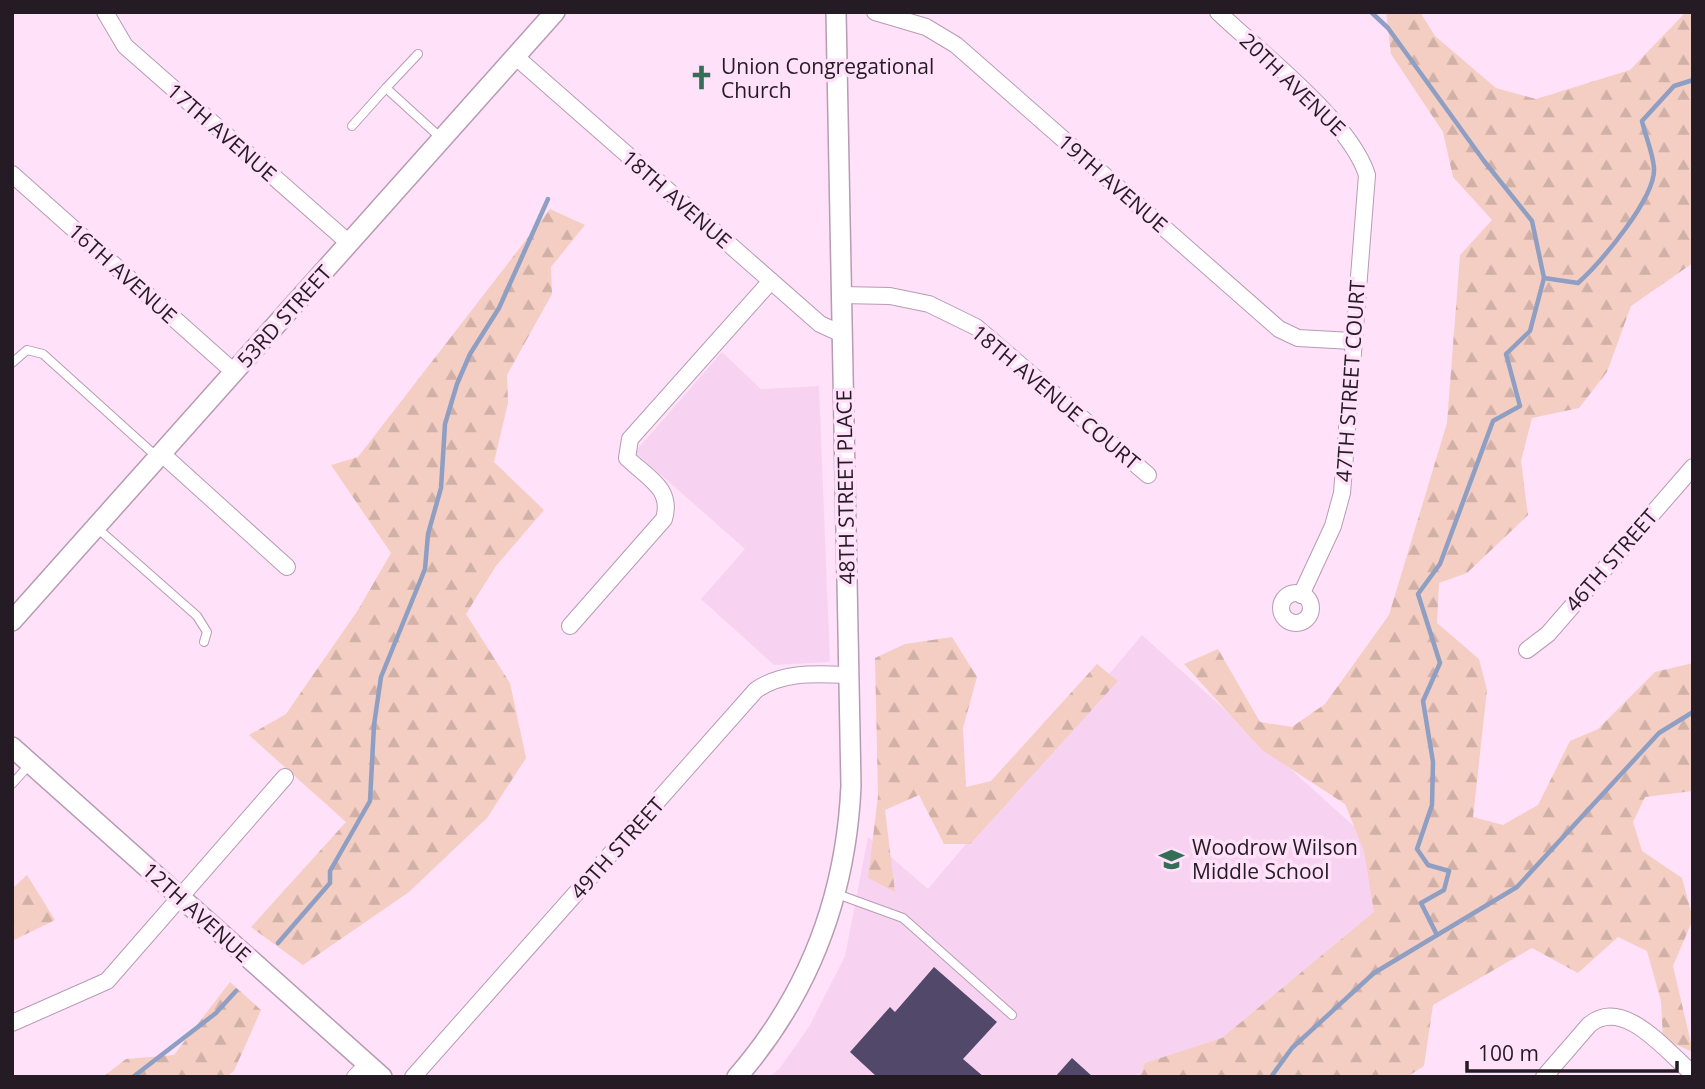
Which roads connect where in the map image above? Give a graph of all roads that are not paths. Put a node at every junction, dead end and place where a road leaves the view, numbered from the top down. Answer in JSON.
{"nodes":[{"id":1,"x":105,"y":12,"type":"edge"},
{"id":2,"x":555,"y":12,"type":"edge"},
{"id":3,"x":836,"y":12,"type":"edge"},
{"id":4,"x":875,"y":12,"type":"edge"},
{"id":5,"x":1218,"y":12,"type":"edge"},
{"id":6,"x":418,"y":54,"type":"dead end"},
{"id":7,"x":516,"y":57,"type":"junction"},
{"id":8,"x":386,"y":88,"type":"junction"},
{"id":9,"x":352,"y":126,"type":"dead end"},
{"id":10,"x":442,"y":139,"type":"junction"},
{"id":11,"x":1363,"y":161,"type":"joint"},
{"id":12,"x":12,"y":174,"type":"edge"},
{"id":13,"x":349,"y":243,"type":"junction"},
{"id":14,"x":771,"y":281,"type":"junction"},
{"id":15,"x":841,"y":295,"type":"junction"},
{"id":16,"x":842,"y":334,"type":"junction"},
{"id":17,"x":1352,"y":341,"type":"junction"},
{"id":18,"x":12,"y":363,"type":"edge"},
{"id":19,"x":234,"y":372,"type":"junction"},
{"id":20,"x":160,"y":456,"type":"junction"},
{"id":21,"x":1693,"y":467,"type":"edge"},
{"id":22,"x":1148,"y":475,"type":"dead end"},
{"id":23,"x":96,"y":527,"type":"junction"},
{"id":24,"x":287,"y":567,"type":"dead end"},
{"id":25,"x":1301,"y":595,"type":"dead end"},
{"id":26,"x":12,"y":621,"type":"edge"},
{"id":27,"x":570,"y":626,"type":"dead end"},
{"id":28,"x":204,"y":642,"type":"dead end"},
{"id":29,"x":1527,"y":650,"type":"dead end"},
{"id":30,"x":849,"y":675,"type":"junction"},
{"id":31,"x":12,"y":747,"type":"edge"},
{"id":32,"x":31,"y":763,"type":"junction"},
{"id":33,"x":285,"y":777,"type":"dead end"},
{"id":34,"x":12,"y":784,"type":"edge"},
{"id":35,"x":837,"y":894,"type":"junction"},
{"id":36,"x":181,"y":898,"type":"junction"},
{"id":37,"x":1012,"y":1014,"type":"dead end"},
{"id":38,"x":12,"y":1023,"type":"edge"},
{"id":39,"x":368,"y":1072,"type":"edge"},
{"id":40,"x":1693,"y":1074,"type":"edge"},
{"id":41,"x":413,"y":1077,"type":"edge"},
{"id":42,"x":737,"y":1077,"type":"edge"},
{"id":43,"x":1544,"y":1077,"type":"edge"}],
"edges":[{"from":1,"to":13,"type":"street","name":"17TH AVENUE"},
{"from":2,"to":7,"type":"street","name":"53RD STREET"},
{"from":3,"to":15,"type":"street","name":"48TH STREET PLACE"},
{"from":4,"to":17,"type":"street","name":"19TH AVENUE"},
{"from":5,"to":11,"type":"street","name":"20TH AVENUE"},
{"from":6,"to":8,"type":"lane"},
{"from":7,"to":10,"type":"street","name":"53RD STREET"},
{"from":7,"to":14,"type":"street","name":"18TH AVENUE"},
{"from":8,"to":9,"type":"lane"},
{"from":8,"to":10,"type":"lane"},
{"from":10,"to":13,"type":"street","name":"53RD STREET"},
{"from":11,"to":17,"type":"street","name":"47TH STREET COURT"},
{"from":12,"to":19,"type":"street","name":"16TH AVENUE"},
{"from":13,"to":19,"type":"street","name":"53RD STREET"},
{"from":14,"to":16,"type":"street","name":"18TH AVENUE"},
{"from":14,"to":27,"type":"street"},
{"from":15,"to":16,"type":"street","name":"48TH STREET PLACE"},
{"from":15,"to":22,"type":"street","name":"18TH AVENUE COURT"},
{"from":16,"to":30,"type":"street","name":"48TH STREET PLACE"},
{"from":17,"to":25,"type":"street","name":"47TH STREET COURT"},
{"from":18,"to":20,"type":"lane"},
{"from":19,"to":20,"type":"street","name":"53RD STREET"},
{"from":20,"to":23,"type":"street","name":"53RD STREET"},
{"from":20,"to":24,"type":"street"},
{"from":21,"to":29,"type":"street","name":"46TH STREET"},
{"from":23,"to":26,"type":"street","name":"53RD STREET"},
{"from":23,"to":28,"type":"lane"},
{"from":30,"to":35,"type":"street","name":"48TH STREET PLACE"},
{"from":30,"to":41,"type":"street","name":"49TH STREET"},
{"from":31,"to":32,"type":"street","name":"12TH AVENUE"},
{"from":32,"to":34,"type":"lane"},
{"from":32,"to":36,"type":"street","name":"12TH AVENUE"},
{"from":33,"to":36,"type":"street"},
{"from":35,"to":37,"type":"lane"},
{"from":35,"to":42,"type":"street","name":"48TH STREET PLACE"},
{"from":36,"to":38,"type":"street"},
{"from":36,"to":39,"type":"street","name":"12TH AVENUE"},
{"from":40,"to":43,"type":"street"}]}
